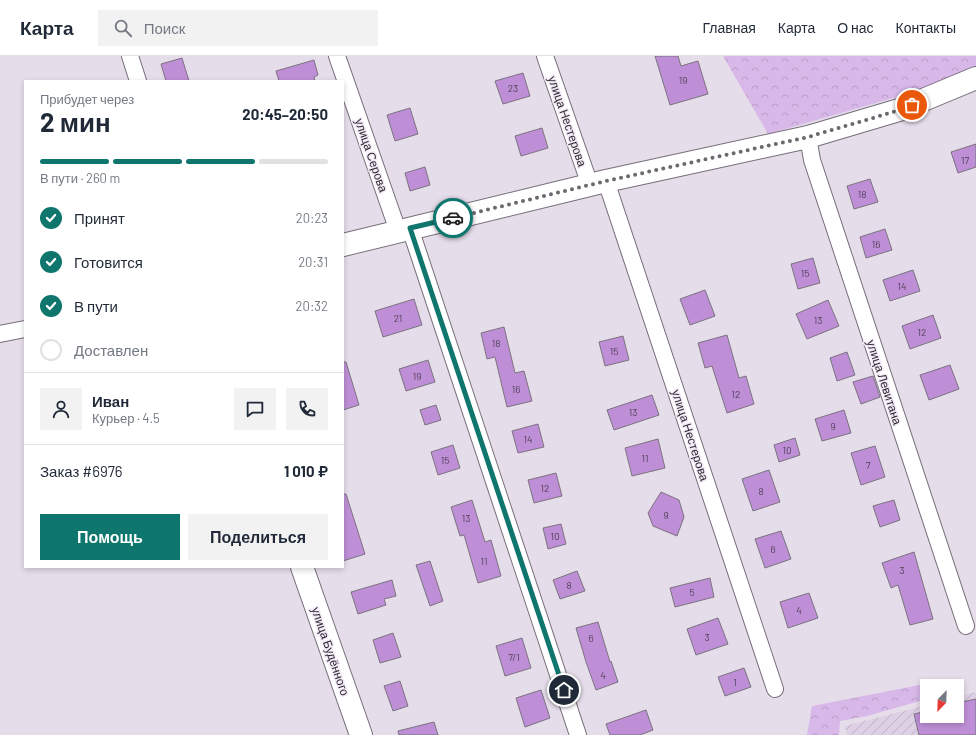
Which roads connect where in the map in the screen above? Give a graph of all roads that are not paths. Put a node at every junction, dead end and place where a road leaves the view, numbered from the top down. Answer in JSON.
{"nodes":[{"id":1,"x":130,"y":56,"type":"edge"},
{"id":2,"x":337,"y":56,"type":"edge"},
{"id":3,"x":545,"y":56,"type":"edge"},
{"id":4,"x":976,"y":78,"type":"edge"},
{"id":5,"x":138,"y":80,"type":"edge"},
{"id":6,"x":808,"y":137,"type":"junction"},
{"id":7,"x":598,"y":183,"type":"junction"},
{"id":8,"x":404,"y":230,"type":"junction"},
{"id":9,"x":344,"y":245,"type":"edge"},
{"id":10,"x":24,"y":328,"type":"edge"},
{"id":11,"x":0,"y":334,"type":"edge"},
{"id":12,"x":302,"y":568,"type":"edge"},
{"id":13,"x":966,"y":626,"type":"dead end"},
{"id":14,"x":775,"y":689,"type":"dead end"},
{"id":15,"x":361,"y":735,"type":"edge"},
{"id":16,"x":578,"y":735,"type":"edge"}],
"edges":[{"from":1,"to":5,"type":"street"},
{"from":2,"to":8,"type":"street","name":"улица Серова"},
{"from":3,"to":7,"type":"street","name":"улица Нестерова"},
{"from":4,"to":6,"type":"main road"},
{"from":6,"to":7,"type":"main road"},
{"from":6,"to":13,"type":"street","name":"улица Левитана"},
{"from":7,"to":8,"type":"main road"},
{"from":7,"to":14,"type":"street","name":"улица Нестерова"},
{"from":8,"to":9,"type":"main road"},
{"from":8,"to":16,"type":"street","name":"улица Серова"},
{"from":10,"to":11,"type":"street"},
{"from":12,"to":15,"type":"main road","name":"улица Будённого"}]}
